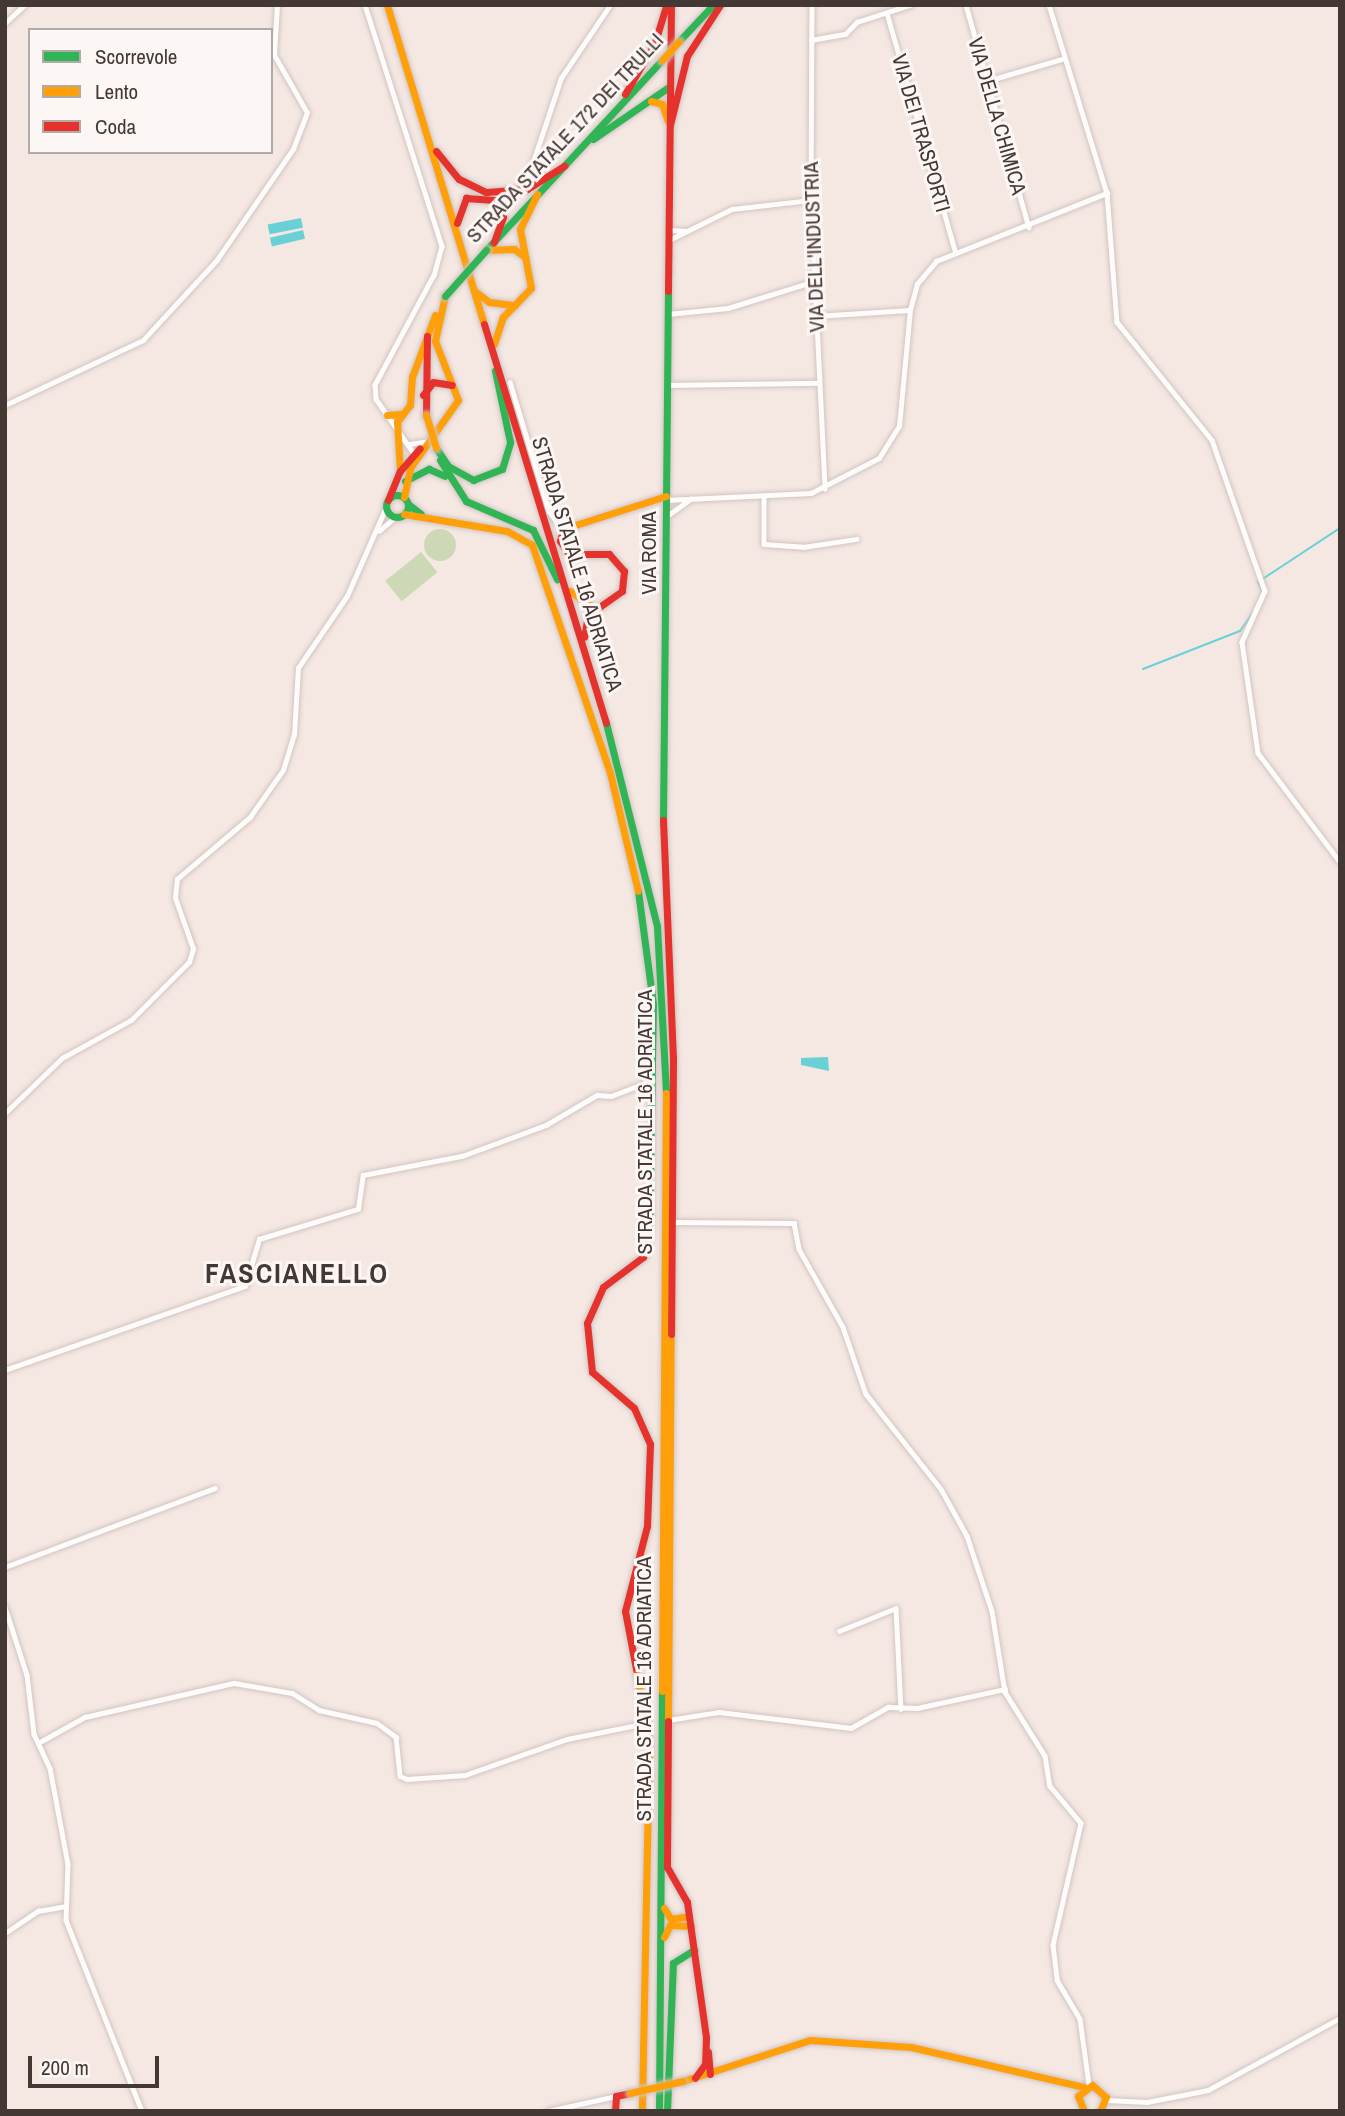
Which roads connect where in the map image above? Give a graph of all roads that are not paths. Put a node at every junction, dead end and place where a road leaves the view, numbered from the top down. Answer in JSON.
{"nodes":[{"id":1,"x":24,"y":5,"type":"edge"},
{"id":2,"x":277,"y":5,"type":"edge"},
{"id":3,"x":365,"y":5,"type":"edge"},
{"id":4,"x":384,"y":5,"type":"edge"},
{"id":5,"x":610,"y":5,"type":"edge"},
{"id":6,"x":666,"y":5,"type":"edge"},
{"id":7,"x":671,"y":5,"type":"edge"},
{"id":8,"x":713,"y":5,"type":"edge"},
{"id":9,"x":720,"y":5,"type":"edge"},
{"id":10,"x":812,"y":5,"type":"edge"},
{"id":11,"x":910,"y":5,"type":"edge"},
{"id":12,"x":965,"y":5,"type":"edge"},
{"id":13,"x":1049,"y":5,"type":"edge"},
{"id":14,"x":887,"y":13,"type":"junction"},
{"id":15,"x":5,"y":23,"type":"edge"},
{"id":16,"x":811,"y":40,"type":"junction"},
{"id":17,"x":1062,"y":58,"type":"junction"},
{"id":18,"x":987,"y":81,"type":"junction"},
{"id":19,"x":670,"y":86,"type":"junction"},
{"id":20,"x":651,"y":102,"type":"junction"},
{"id":21,"x":423,"y":122,"type":"junction"},
{"id":22,"x":601,"y":125,"type":"junction"},
{"id":23,"x":670,"y":125,"type":"junction"},
{"id":24,"x":578,"y":150,"type":"junction"},
{"id":25,"x":564,"y":166,"type":"junction"},
{"id":26,"x":530,"y":171,"type":"dead end"},
{"id":27,"x":1108,"y":193,"type":"junction"},
{"id":28,"x":537,"y":194,"type":"junction"},
{"id":29,"x":811,"y":200,"type":"junction"},
{"id":30,"x":1030,"y":227,"type":"junction"},
{"id":31,"x":668,"y":230,"type":"junction"},
{"id":32,"x":687,"y":231,"type":"junction"},
{"id":33,"x":457,"y":232,"type":"junction"},
{"id":34,"x":668,"y":241,"type":"junction"},
{"id":35,"x":494,"y":242,"type":"junction"},
{"id":36,"x":486,"y":250,"type":"junction"},
{"id":37,"x":956,"y":253,"type":"junction"},
{"id":38,"x":528,"y":261,"type":"junction"},
{"id":39,"x":815,"y":281,"type":"junction"},
{"id":40,"x":476,"y":292,"type":"junction"},
{"id":41,"x":445,"y":296,"type":"junction"},
{"id":42,"x":515,"y":305,"type":"junction"},
{"id":43,"x":910,"y":310,"type":"junction"},
{"id":44,"x":668,"y":314,"type":"junction"},
{"id":45,"x":816,"y":316,"type":"junction"},
{"id":46,"x":427,"y":336,"type":"junction"},
{"id":47,"x":487,"y":339,"type":"junction"},
{"id":48,"x":494,"y":349,"type":"junction"},
{"id":49,"x":510,"y":382,"type":"dead end"},
{"id":50,"x":819,"y":383,"type":"junction"},
{"id":51,"x":452,"y":385,"type":"junction"},
{"id":52,"x":667,"y":385,"type":"junction"},
{"id":53,"x":423,"y":397,"type":"junction"},
{"id":54,"x":5,"y":405,"type":"edge"},
{"id":55,"x":401,"y":414,"type":"junction"},
{"id":56,"x":387,"y":415,"type":"junction"},
{"id":57,"x":397,"y":432,"type":"junction"},
{"id":58,"x":429,"y":440,"type":"junction"},
{"id":59,"x":410,"y":444,"type":"junction"},
{"id":60,"x":436,"y":448,"type":"junction"},
{"id":61,"x":415,"y":456,"type":"junction"},
{"id":62,"x":400,"y":471,"type":"junction"},
{"id":63,"x":445,"y":475,"type":"junction"},
{"id":64,"x":405,"y":481,"type":"junction"},
{"id":65,"x":825,"y":489,"type":"junction"},
{"id":66,"x":666,"y":495,"type":"junction"},
{"id":67,"x":678,"y":497,"type":"junction"},
{"id":68,"x":764,"y":497,"type":"junction"},
{"id":69,"x":690,"y":499,"type":"junction"},
{"id":70,"x":406,"y":501,"type":"junction"},
{"id":71,"x":387,"y":503,"type":"junction"},
{"id":72,"x":676,"y":503,"type":"junction"},
{"id":73,"x":404,"y":514,"type":"junction"},
{"id":74,"x":422,"y":514,"type":"junction"},
{"id":75,"x":395,"y":517,"type":"junction"},
{"id":76,"x":666,"y":517,"type":"junction"},
{"id":77,"x":563,"y":529,"type":"junction"},
{"id":78,"x":378,"y":531,"type":"junction"},
{"id":79,"x":856,"y":539,"type":"dead end"},
{"id":80,"x":560,"y":579,"type":"junction"},
{"id":81,"x":596,"y":610,"type":"junction"},
{"id":82,"x":587,"y":659,"type":"junction"},
{"id":83,"x":1340,"y":862,"type":"edge"},
{"id":84,"x":654,"y":1080,"type":"junction"},
{"id":85,"x":5,"y":1113,"type":"edge"},
{"id":86,"x":671,"y":1222,"type":"junction"},
{"id":87,"x":5,"y":1370,"type":"edge"},
{"id":88,"x":215,"y":1488,"type":"dead end"},
{"id":89,"x":5,"y":1567,"type":"edge"},
{"id":90,"x":5,"y":1607,"type":"edge"},
{"id":91,"x":839,"y":1630,"type":"dead end"},
{"id":92,"x":1004,"y":1689,"type":"junction"},
{"id":93,"x":901,"y":1709,"type":"junction"},
{"id":94,"x":668,"y":1720,"type":"junction"},
{"id":95,"x":648,"y":1723,"type":"junction"},
{"id":96,"x":38,"y":1743,"type":"junction"},
{"id":97,"x":661,"y":1879,"type":"junction"},
{"id":98,"x":65,"y":1906,"type":"junction"},
{"id":99,"x":689,"y":1916,"type":"junction"},
{"id":100,"x":691,"y":1926,"type":"junction"},
{"id":101,"x":5,"y":1933,"type":"edge"},
{"id":102,"x":694,"y":1954,"type":"junction"},
{"id":103,"x":660,"y":1973,"type":"junction"},
{"id":104,"x":657,"y":1989,"type":"junction"},
{"id":105,"x":657,"y":2006,"type":"junction"},
{"id":106,"x":1340,"y":2018,"type":"edge"},
{"id":107,"x":708,"y":2062,"type":"junction"},
{"id":108,"x":728,"y":2070,"type":"junction"},
{"id":109,"x":710,"y":2074,"type":"junction"},
{"id":110,"x":695,"y":2078,"type":"junction"},
{"id":111,"x":1087,"y":2086,"type":"junction"},
{"id":112,"x":1062,"y":2087,"type":"junction"},
{"id":113,"x":618,"y":2096,"type":"junction"},
{"id":114,"x":1078,"y":2098,"type":"junction"},
{"id":115,"x":601,"y":2099,"type":"junction"},
{"id":116,"x":1106,"y":2100,"type":"junction"},
{"id":117,"x":616,"y":2110,"type":"edge"},
{"id":118,"x":142,"y":2111,"type":"edge"},
{"id":119,"x":548,"y":2111,"type":"edge"},
{"id":120,"x":642,"y":2111,"type":"edge"},
{"id":121,"x":653,"y":2111,"type":"edge"},
{"id":122,"x":659,"y":2111,"type":"edge"},
{"id":123,"x":667,"y":2111,"type":"edge"},
{"id":124,"x":1084,"y":2111,"type":"edge"},
{"id":125,"x":1100,"y":2111,"type":"edge"}],
"edges":[{"from":1,"to":15,"type":"street"},
{"from":2,"to":54,"type":"street"},
{"from":3,"to":56,"type":"street"},
{"from":4,"to":21,"type":"main road","name":"STRADA STATALE 16 ADRIATICA"},
{"from":4,"to":47,"type":"main road","name":"STRADA STATALE 16 ADRIATICA"},
{"from":5,"to":26,"type":"street"},
{"from":6,"to":22,"type":"main road"},
{"from":7,"to":19,"type":"main road","name":"VIA ROMA"},
{"from":8,"to":22,"type":"main road","name":"STRADA STATALE 172 DEI TRULLI","bridge":true},
{"from":9,"to":23,"type":"main road"},
{"from":10,"to":16,"type":"street","name":"VIA DELL'INDUSTRIA"},
{"from":11,"to":14,"type":"street"},
{"from":12,"to":18,"type":"street","name":"VIA DELLA CHIMICA"},
{"from":13,"to":17,"type":"street"},
{"from":14,"to":16,"type":"street"},
{"from":14,"to":37,"type":"street","name":"VIA DEI TRASPORTI"},
{"from":16,"to":29,"type":"street","name":"VIA DELL'INDUSTRIA"},
{"from":17,"to":18,"type":"street"},
{"from":17,"to":27,"type":"street"},
{"from":18,"to":30,"type":"street","name":"VIA DELLA CHIMICA"},
{"from":19,"to":20,"type":"main road"},
{"from":19,"to":23,"type":"main road","name":"VIA ROMA"},
{"from":20,"to":23,"type":"main road"},
{"from":20,"to":24,"type":"main road"},
{"from":21,"to":25,"type":"main road"},
{"from":21,"to":33,"type":"main road","name":"STRADA STATALE 16 ADRIATICA"},
{"from":22,"to":24,"type":"main road","name":"STRADA STATALE 172 DEI TRULLI"},
{"from":23,"to":31,"type":"main road","name":"VIA ROMA"},
{"from":24,"to":25,"type":"main road","name":"STRADA STATALE 172 DEI TRULLI"},
{"from":25,"to":28,"type":"main road","name":"STRADA STATALE 172 DEI TRULLI"},
{"from":27,"to":30,"type":"street"},
{"from":27,"to":83,"type":"street"},
{"from":28,"to":35,"type":"main road","name":"STRADA STATALE 172 DEI TRULLI"},
{"from":28,"to":38,"type":"main road"},
{"from":29,"to":32,"type":"street"},
{"from":29,"to":39,"type":"street","name":"VIA DELL'INDUSTRIA"},
{"from":30,"to":37,"type":"street"},
{"from":31,"to":32,"type":"street"},
{"from":31,"to":34,"type":"main road","name":"VIA ROMA"},
{"from":32,"to":34,"type":"street"},
{"from":33,"to":35,"type":"main road"},
{"from":33,"to":40,"type":"main road","name":"STRADA STATALE 16 ADRIATICA"},
{"from":34,"to":44,"type":"main road","name":"VIA ROMA"},
{"from":35,"to":36,"type":"main road","name":"STRADA STATALE 172 DEI TRULLI"},
{"from":36,"to":38,"type":"main road"},
{"from":36,"to":41,"type":"main road","name":"STRADA STATALE 172 DEI TRULLI","bridge":true},
{"from":37,"to":43,"type":"street"},
{"from":38,"to":42,"type":"main road"},
{"from":39,"to":44,"type":"street"},
{"from":39,"to":45,"type":"street","name":"VIA DELL'INDUSTRIA"},
{"from":40,"to":42,"type":"main road"},
{"from":40,"to":48,"type":"main road","name":"STRADA STATALE 16 ADRIATICA"},
{"from":41,"to":46,"type":"main road"},
{"from":41,"to":51,"type":"main road"},
{"from":42,"to":48,"type":"main road"},
{"from":43,"to":45,"type":"street"},
{"from":43,"to":65,"type":"street"},
{"from":44,"to":52,"type":"main road","name":"VIA ROMA"},
{"from":45,"to":50,"type":"street","name":"VIA DELL'INDUSTRIA"},
{"from":46,"to":53,"type":"main road"},
{"from":46,"to":55,"type":"main road"},
{"from":47,"to":60,"type":"main road"},
{"from":47,"to":80,"type":"main road","name":"STRADA STATALE 16 ADRIATICA"},
{"from":48,"to":80,"type":"main road","name":"STRADA STATALE 16 ADRIATICA"},
{"from":49,"to":77,"type":"street"},
{"from":50,"to":52,"type":"street"},
{"from":50,"to":65,"type":"street","name":"VIA DELL'INDUSTRIA"},
{"from":51,"to":53,"type":"main road"},
{"from":51,"to":58,"type":"main road"},
{"from":52,"to":66,"type":"main road","name":"VIA ROMA"},
{"from":53,"to":60,"type":"main road","bridge":true},
{"from":55,"to":56,"type":"main road"},
{"from":55,"to":57,"type":"main road"},
{"from":56,"to":57,"type":"street"},
{"from":57,"to":59,"type":"street"},
{"from":57,"to":62,"type":"main road"},
{"from":58,"to":59,"type":"street"},
{"from":58,"to":61,"type":"main road"},
{"from":59,"to":61,"type":"street"},
{"from":60,"to":63,"type":"main road"},
{"from":61,"to":62,"type":"main road"},
{"from":61,"to":64,"type":"main road"},
{"from":62,"to":71,"type":"main road"},
{"from":63,"to":64,"type":"main road"},
{"from":63,"to":80,"type":"main road"},
{"from":64,"to":70,"type":"main road"},
{"from":65,"to":68,"type":"street"},
{"from":66,"to":67,"type":"street"},
{"from":66,"to":67,"type":"street"},
{"from":66,"to":72,"type":"street"},
{"from":66,"to":76,"type":"main road","name":"VIA ROMA"},
{"from":66,"to":77,"type":"main road"},
{"from":67,"to":69,"type":"street"},
{"from":68,"to":69,"type":"street"},
{"from":68,"to":79,"type":"street"},
{"from":69,"to":72,"type":"street"},
{"from":70,"to":71,"type":"main road"},
{"from":70,"to":73,"type":"main road"},
{"from":70,"to":74,"type":"main road"},
{"from":71,"to":75,"type":"main road"},
{"from":71,"to":78,"type":"street"},
{"from":72,"to":76,"type":"street"},
{"from":73,"to":74,"type":"main road"},
{"from":73,"to":75,"type":"main road"},
{"from":74,"to":84,"type":"main road"},
{"from":75,"to":78,"type":"street"},
{"from":76,"to":86,"type":"main road","name":"VIA ROMA"},
{"from":77,"to":81,"type":"main road"},
{"from":78,"to":85,"type":"street"},
{"from":80,"to":81,"type":"main road"},
{"from":80,"to":82,"type":"main road","name":"STRADA STATALE 16 ADRIATICA"},
{"from":80,"to":104,"type":"main road","name":"STRADA STATALE 16 ADRIATICA"},
{"from":81,"to":82,"type":"main road"},
{"from":82,"to":97,"type":"main road","name":"STRADA STATALE 16 ADRIATICA"},
{"from":84,"to":87,"type":"street"},
{"from":84,"to":95,"type":"main road"},
{"from":86,"to":92,"type":"street"},
{"from":86,"to":94,"type":"main road","name":"VIA ROMA"},
{"from":88,"to":89,"type":"street"},
{"from":90,"to":96,"type":"street"},
{"from":91,"to":93,"type":"street"},
{"from":92,"to":93,"type":"street"},
{"from":92,"to":111,"type":"street"},
{"from":93,"to":94,"type":"street"},
{"from":94,"to":99,"type":"main road","name":"VIA ROMA"},
{"from":95,"to":96,"type":"street"},
{"from":95,"to":120,"type":"main road"},
{"from":96,"to":98,"type":"street"},
{"from":97,"to":99,"type":"main road"},
{"from":97,"to":103,"type":"main road","name":"STRADA STATALE 16 ADRIATICA"},
{"from":98,"to":101,"type":"street"},
{"from":98,"to":118,"type":"street"},
{"from":99,"to":100,"type":"main road"},
{"from":100,"to":102,"type":"main road"},
{"from":100,"to":103,"type":"main road"},
{"from":102,"to":107,"type":"main road"},
{"from":102,"to":123,"type":"main road"},
{"from":103,"to":104,"type":"main road","name":"STRADA STATALE 16 ADRIATICA"},
{"from":104,"to":105,"type":"main road","name":"STRADA STATALE 16 ADRIATICA"},
{"from":105,"to":121,"type":"main road","name":"STRADA STATALE 16 ADRIATICA"},
{"from":105,"to":122,"type":"main road","name":"STRADA STATALE 16 ADRIATICA"},
{"from":106,"to":116,"type":"street"},
{"from":107,"to":108,"type":"main road"},
{"from":107,"to":109,"type":"main road"},
{"from":107,"to":110,"type":"main road"},
{"from":108,"to":109,"type":"main road"},
{"from":108,"to":112,"type":"main road"},
{"from":109,"to":110,"type":"main road"},
{"from":110,"to":113,"type":"main road","bridge":true},
{"from":111,"to":112,"type":"main road"},
{"from":111,"to":114,"type":"main road"},
{"from":111,"to":116,"type":"main road"},
{"from":112,"to":114,"type":"main road"},
{"from":113,"to":115,"type":"street"},
{"from":113,"to":117,"type":"main road"},
{"from":114,"to":124,"type":"main road"},
{"from":115,"to":117,"type":"street"},
{"from":115,"to":119,"type":"street"},
{"from":116,"to":125,"type":"main road"}]}
